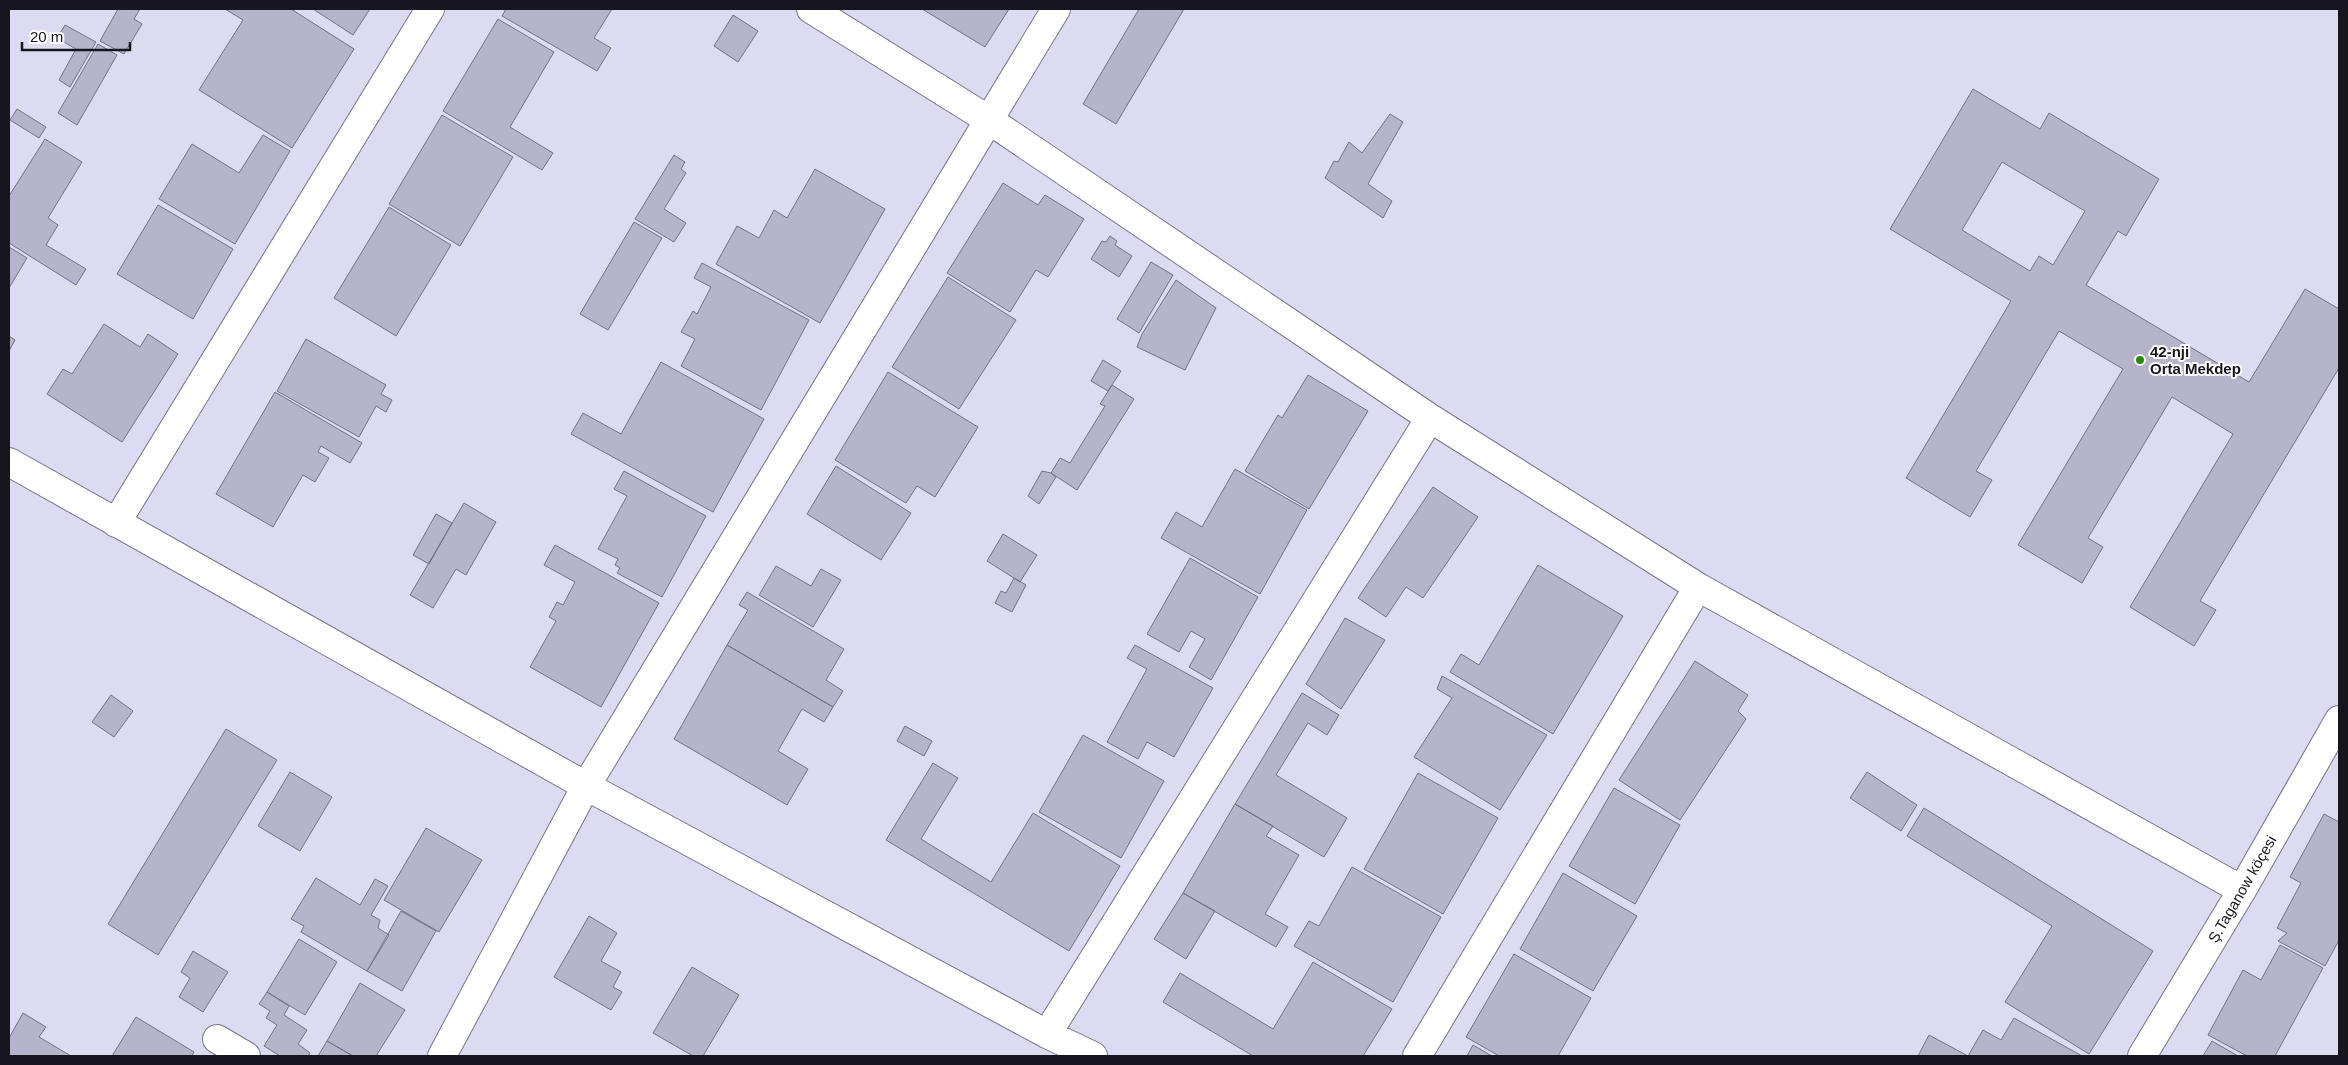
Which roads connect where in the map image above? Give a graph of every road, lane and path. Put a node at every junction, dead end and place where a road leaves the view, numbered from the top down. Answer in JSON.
{"nodes":[{"id":1,"x":430,"y":9,"type":"edge"},
{"id":2,"x":810,"y":9,"type":"edge"},
{"id":3,"x":1056,"y":9,"type":"edge"},
{"id":4,"x":989,"y":120,"type":"junction"},
{"id":5,"x":1430,"y":418,"type":"junction"},
{"id":6,"x":9,"y":462,"type":"edge"},
{"id":7,"x":116,"y":523,"type":"junction"},
{"id":8,"x":1698,"y":587,"type":"junction"},
{"id":9,"x":2339,"y":720,"type":"edge"},
{"id":10,"x":586,"y":786,"type":"junction"},
{"id":11,"x":2242,"y":890,"type":"junction"},
{"id":12,"x":1047,"y":1034,"type":"junction"},
{"id":13,"x":216,"y":1039,"type":"dead end"},
{"id":14,"x":246,"y":1056,"type":"edge"},
{"id":15,"x":442,"y":1056,"type":"edge"},
{"id":16,"x":1093,"y":1056,"type":"edge"},
{"id":17,"x":1417,"y":1056,"type":"edge"},
{"id":18,"x":2142,"y":1056,"type":"edge"}],
"edges":[{"from":1,"to":7,"type":"street"},
{"from":2,"to":4,"type":"street"},
{"from":3,"to":4,"type":"street"},
{"from":4,"to":5,"type":"street"},
{"from":4,"to":10,"type":"street"},
{"from":5,"to":8,"type":"street"},
{"from":5,"to":12,"type":"street"},
{"from":6,"to":7,"type":"street"},
{"from":7,"to":10,"type":"street"},
{"from":8,"to":11,"type":"street"},
{"from":8,"to":17,"type":"street"},
{"from":9,"to":11,"type":"street","name":"Ş.Taganow köçesi"},
{"from":10,"to":12,"type":"street"},
{"from":10,"to":15,"type":"street"},
{"from":11,"to":18,"type":"street","name":"Ş.Taganow köçesi"},
{"from":12,"to":16,"type":"street"},
{"from":13,"to":14,"type":"street"}]}
